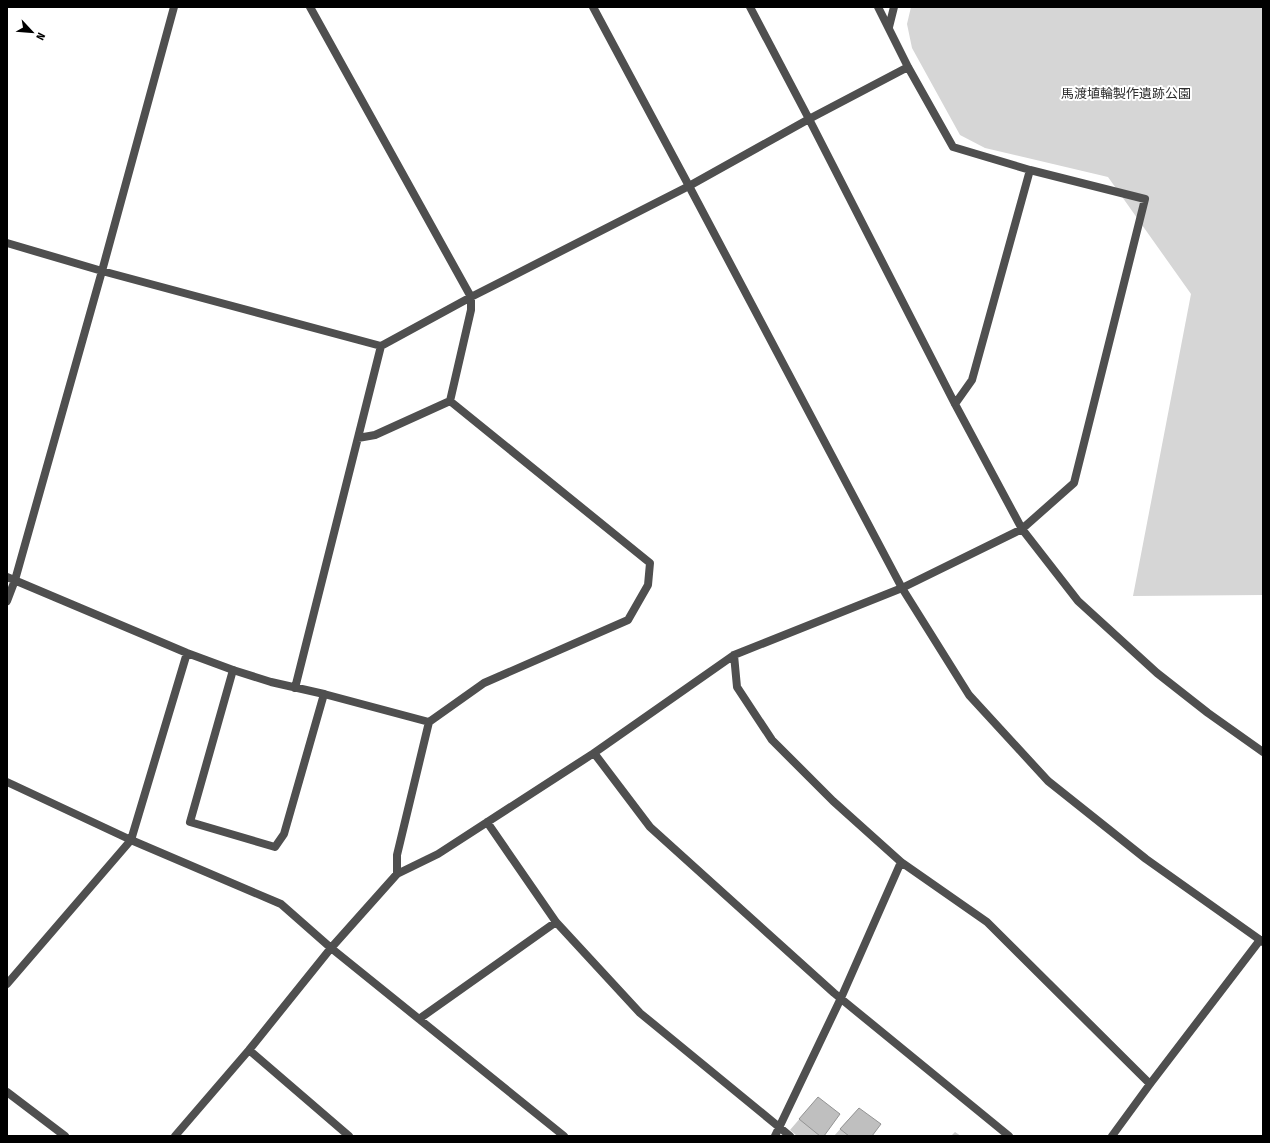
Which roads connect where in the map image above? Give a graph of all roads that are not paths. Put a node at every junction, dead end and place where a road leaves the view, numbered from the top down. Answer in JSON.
{"nodes":[{"id":1,"x":174,"y":7,"type":"edge"},
{"id":2,"x":310,"y":7,"type":"edge"},
{"id":3,"x":593,"y":7,"type":"edge"},
{"id":4,"x":750,"y":7,"type":"edge"},
{"id":5,"x":878,"y":7,"type":"edge"},
{"id":6,"x":894,"y":7,"type":"edge"},
{"id":7,"x":889,"y":27,"type":"junction"},
{"id":8,"x":908,"y":67,"type":"junction"},
{"id":9,"x":809,"y":119,"type":"junction"},
{"id":10,"x":1030,"y":170,"type":"junction"},
{"id":11,"x":689,"y":186,"type":"junction"},
{"id":12,"x":7,"y":243,"type":"edge"},
{"id":13,"x":102,"y":271,"type":"junction"},
{"id":14,"x":471,"y":297,"type":"junction"},
{"id":15,"x":381,"y":346,"type":"junction"},
{"id":16,"x":450,"y":401,"type":"junction"},
{"id":17,"x":955,"y":404,"type":"junction"},
{"id":18,"x":358,"y":438,"type":"junction"},
{"id":19,"x":1022,"y":528,"type":"junction"},
{"id":20,"x":11,"y":579,"type":"edge"},
{"id":21,"x":902,"y":588,"type":"junction"},
{"id":22,"x":7,"y":600,"type":"edge"},
{"id":23,"x":188,"y":653,"type":"junction"},
{"id":24,"x":734,"y":656,"type":"junction"},
{"id":25,"x":233,"y":670,"type":"junction"},
{"id":26,"x":295,"y":688,"type":"junction"},
{"id":27,"x":324,"y":694,"type":"junction"},
{"id":28,"x":428,"y":722,"type":"junction"},
{"id":29,"x":1263,"y":752,"type":"edge"},
{"id":30,"x":594,"y":753,"type":"junction"},
{"id":31,"x":7,"y":782,"type":"edge"},
{"id":32,"x":487,"y":822,"type":"junction"},
{"id":33,"x":131,"y":840,"type":"junction"},
{"id":34,"x":901,"y":862,"type":"junction"},
{"id":35,"x":397,"y":874,"type":"junction"},
{"id":36,"x":556,"y":922,"type":"junction"},
{"id":37,"x":1262,"y":941,"type":"edge"},
{"id":38,"x":331,"y":948,"type":"junction"},
{"id":39,"x":7,"y":984,"type":"edge"},
{"id":40,"x":841,"y":998,"type":"junction"},
{"id":41,"x":419,"y":1018,"type":"junction"},
{"id":42,"x":249,"y":1050,"type":"junction"},
{"id":43,"x":1150,"y":1084,"type":"junction"},
{"id":44,"x":7,"y":1092,"type":"edge"},
{"id":45,"x":780,"y":1128,"type":"junction"},
{"id":46,"x":65,"y":1136,"type":"edge"},
{"id":47,"x":175,"y":1136,"type":"edge"},
{"id":48,"x":349,"y":1136,"type":"edge"},
{"id":49,"x":564,"y":1136,"type":"edge"},
{"id":50,"x":776,"y":1136,"type":"edge"},
{"id":51,"x":790,"y":1136,"type":"edge"},
{"id":52,"x":1009,"y":1136,"type":"edge"},
{"id":53,"x":1112,"y":1136,"type":"edge"}],
"edges":[{"from":1,"to":13,"type":"street"},
{"from":2,"to":14,"type":"street"},
{"from":3,"to":11,"type":"street"},
{"from":4,"to":9,"type":"street"},
{"from":5,"to":7,"type":"street"},
{"from":6,"to":7,"type":"street"},
{"from":7,"to":8,"type":"street"},
{"from":8,"to":9,"type":"street"},
{"from":8,"to":10,"type":"street"},
{"from":9,"to":11,"type":"street"},
{"from":9,"to":17,"type":"street"},
{"from":10,"to":17,"type":"street"},
{"from":10,"to":19,"type":"street"},
{"from":11,"to":14,"type":"street"},
{"from":11,"to":21,"type":"street"},
{"from":12,"to":13,"type":"street"},
{"from":13,"to":15,"type":"street"},
{"from":13,"to":20,"type":"street"},
{"from":14,"to":15,"type":"street"},
{"from":14,"to":16,"type":"street"},
{"from":15,"to":18,"type":"street"},
{"from":16,"to":18,"type":"street"},
{"from":16,"to":28,"type":"street"},
{"from":17,"to":19,"type":"street"},
{"from":18,"to":26,"type":"street"},
{"from":19,"to":21,"type":"street"},
{"from":19,"to":29,"type":"street"},
{"from":20,"to":22,"type":"street"},
{"from":20,"to":23,"type":"street"},
{"from":21,"to":24,"type":"street"},
{"from":21,"to":37,"type":"street"},
{"from":23,"to":25,"type":"street"},
{"from":23,"to":33,"type":"street"},
{"from":24,"to":30,"type":"street"},
{"from":24,"to":34,"type":"street"},
{"from":25,"to":26,"type":"street"},
{"from":25,"to":27,"type":"street"},
{"from":26,"to":27,"type":"street"},
{"from":27,"to":28,"type":"street"},
{"from":28,"to":35,"type":"street"},
{"from":30,"to":32,"type":"street"},
{"from":30,"to":40,"type":"street"},
{"from":31,"to":33,"type":"street"},
{"from":32,"to":35,"type":"street"},
{"from":32,"to":36,"type":"street"},
{"from":33,"to":38,"type":"street"},
{"from":33,"to":39,"type":"street"},
{"from":34,"to":40,"type":"street"},
{"from":34,"to":43,"type":"street"},
{"from":35,"to":38,"type":"street"},
{"from":36,"to":41,"type":"street"},
{"from":36,"to":45,"type":"street"},
{"from":37,"to":43,"type":"street"},
{"from":38,"to":41,"type":"street"},
{"from":38,"to":42,"type":"street"},
{"from":40,"to":45,"type":"street"},
{"from":40,"to":52,"type":"street"},
{"from":41,"to":49,"type":"street"},
{"from":42,"to":47,"type":"street"},
{"from":42,"to":48,"type":"street"},
{"from":43,"to":53,"type":"street"},
{"from":44,"to":46,"type":"street"},
{"from":45,"to":50,"type":"street"},
{"from":45,"to":51,"type":"street"}]}
